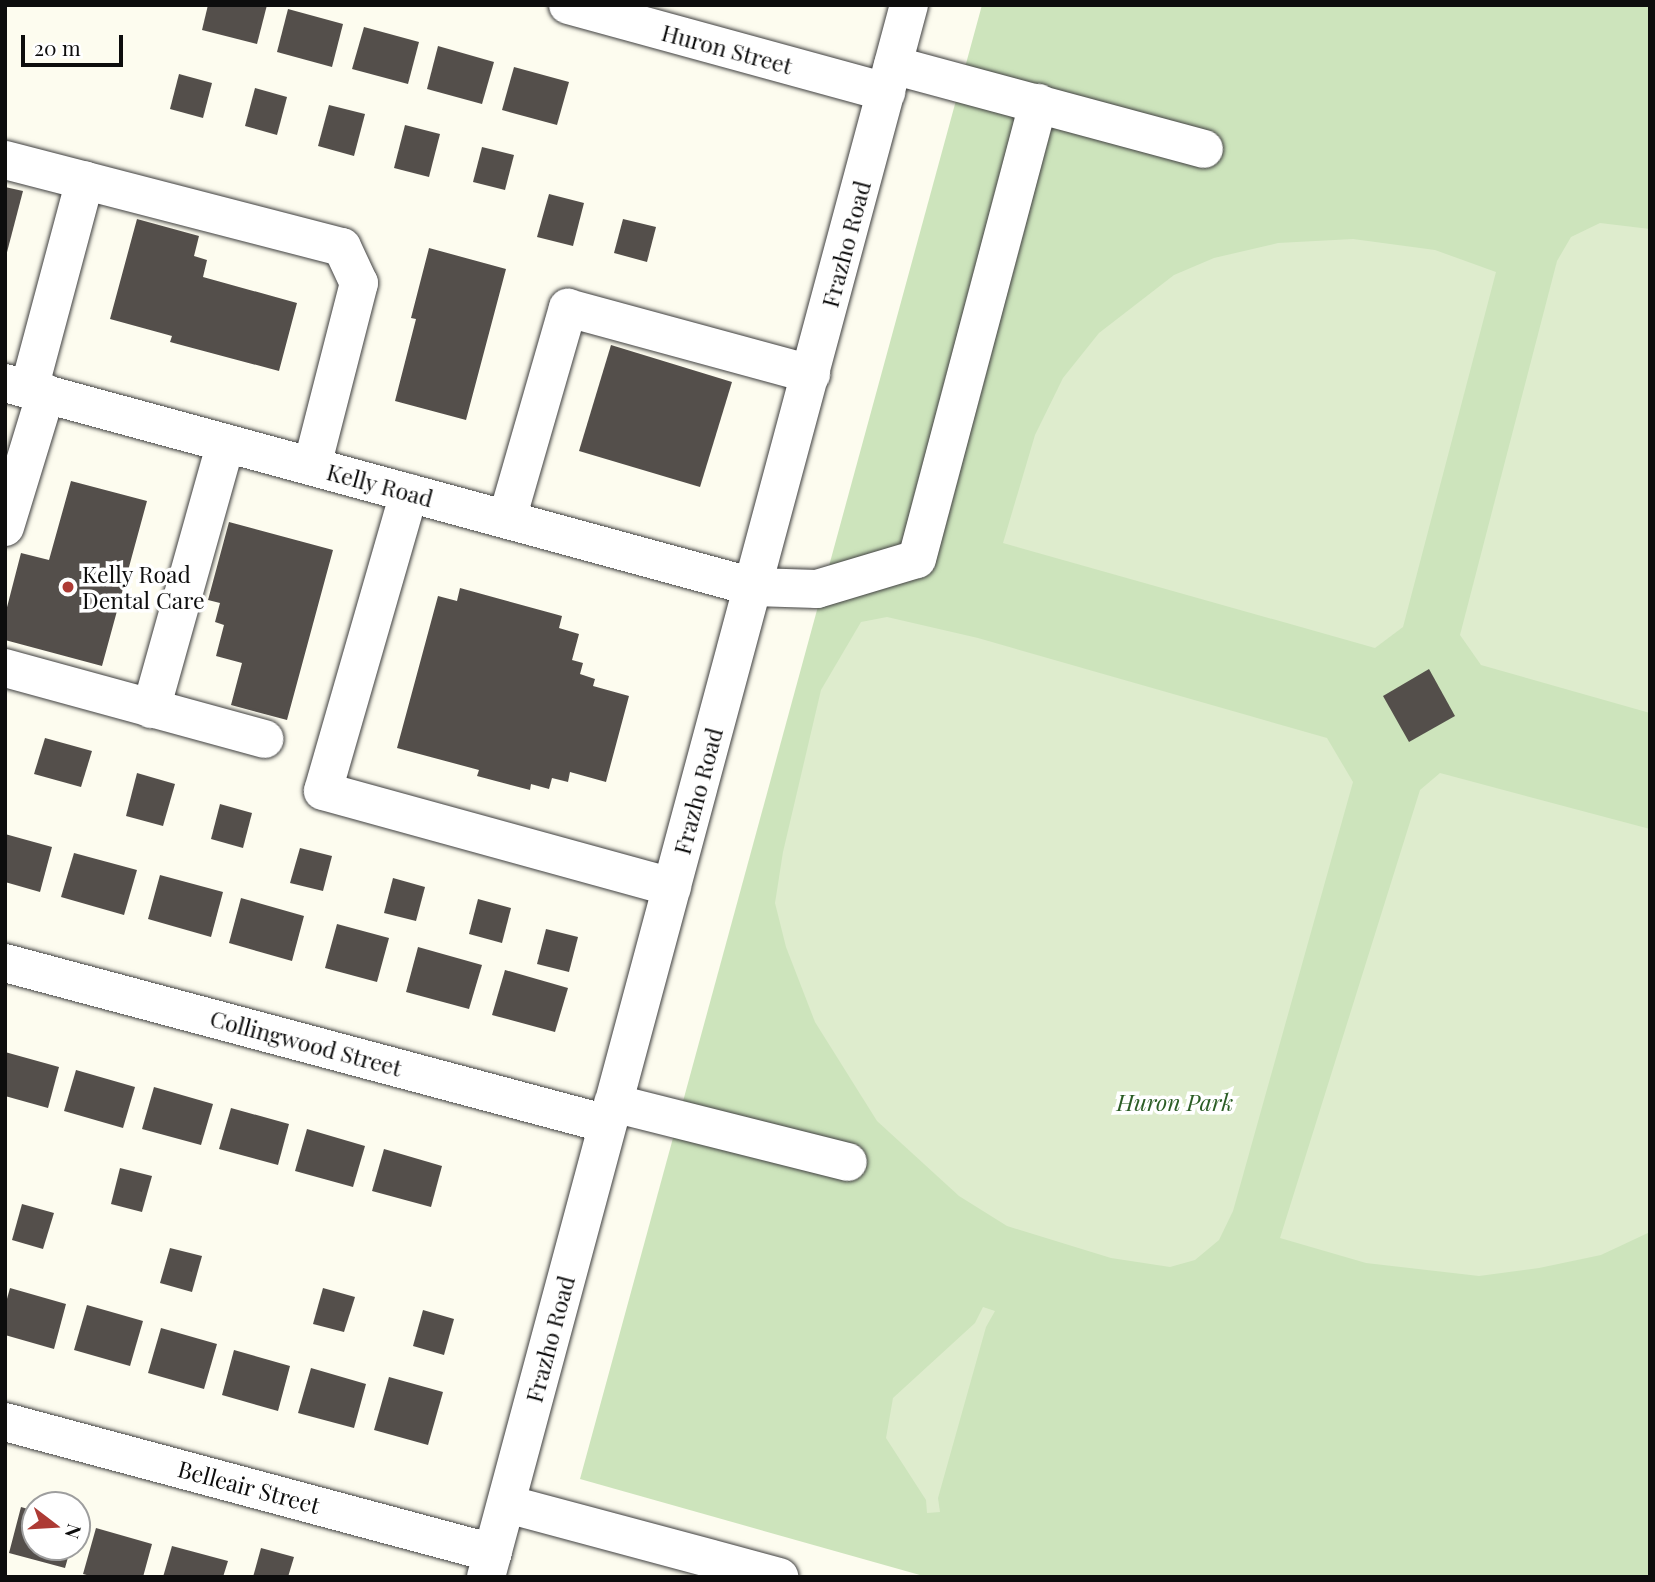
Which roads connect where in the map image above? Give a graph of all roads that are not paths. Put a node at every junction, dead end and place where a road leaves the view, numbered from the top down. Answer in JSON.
{"nodes":[{"id":1,"x":568,"y":5,"type":"edge"},
{"id":2,"x":909,"y":5,"type":"edge"},
{"id":3,"x":890,"y":78,"type":"junction"},
{"id":4,"x":1038,"y":103,"type":"junction"},
{"id":5,"x":1204,"y":149,"type":"dead end"},
{"id":6,"x":5,"y":160,"type":"edge"},
{"id":7,"x":85,"y":180,"type":"junction"},
{"id":8,"x":811,"y":374,"type":"junction"},
{"id":9,"x":27,"y":388,"type":"edge"},
{"id":10,"x":226,"y":443,"type":"junction"},
{"id":11,"x":312,"y":466,"type":"junction"},
{"id":12,"x":409,"y":493,"type":"junction"},
{"id":13,"x":507,"y":519,"type":"junction"},
{"id":14,"x":5,"y":527,"type":"edge"},
{"id":15,"x":754,"y":587,"type":"junction"},
{"id":16,"x":5,"y":668,"type":"edge"},
{"id":17,"x":151,"y":709,"type":"junction"},
{"id":18,"x":264,"y":739,"type":"dead end"},
{"id":19,"x":672,"y":887,"type":"junction"},
{"id":20,"x":5,"y":963,"type":"edge"},
{"id":21,"x":610,"y":1114,"type":"junction"},
{"id":22,"x":848,"y":1162,"type":"dead end"},
{"id":23,"x":5,"y":1422,"type":"edge"},
{"id":24,"x":507,"y":1504,"type":"junction"},
{"id":25,"x":489,"y":1565,"type":"edge"},
{"id":26,"x":779,"y":1577,"type":"edge"}],
"edges":[{"from":1,"to":3,"type":"street","name":"Huron Street"},
{"from":2,"to":3,"type":"street","name":"Frazho Road"},
{"from":3,"to":4,"type":"street","name":"Huron Street"},
{"from":3,"to":8,"type":"street","name":"Frazho Road"},
{"from":4,"to":5,"type":"street","name":"Huron Street"},
{"from":4,"to":15,"type":"street","name":"Kelly Road"},
{"from":6,"to":7,"type":"street"},
{"from":7,"to":9,"type":"street"},
{"from":7,"to":11,"type":"street"},
{"from":8,"to":13,"type":"street"},
{"from":8,"to":15,"type":"street","name":"Frazho Road"},
{"from":9,"to":10,"type":"street","name":"Kelly Road"},
{"from":9,"to":14,"type":"street"},
{"from":10,"to":11,"type":"street","name":"Kelly Road"},
{"from":10,"to":17,"type":"street"},
{"from":11,"to":12,"type":"street","name":"Kelly Road"},
{"from":12,"to":13,"type":"street","name":"Kelly Road"},
{"from":12,"to":19,"type":"street"},
{"from":13,"to":15,"type":"street","name":"Kelly Road"},
{"from":15,"to":19,"type":"street","name":"Frazho Road"},
{"from":16,"to":17,"type":"street"},
{"from":17,"to":18,"type":"street"},
{"from":19,"to":21,"type":"street","name":"Frazho Road"},
{"from":20,"to":21,"type":"street","name":"Collingwood Street"},
{"from":21,"to":22,"type":"street","name":"Collingwood Street"},
{"from":21,"to":24,"type":"street","name":"Frazho Road"},
{"from":23,"to":25,"type":"street","name":"Belleair Street"},
{"from":24,"to":25,"type":"street","name":"Frazho Road"},
{"from":24,"to":26,"type":"street"}]}
